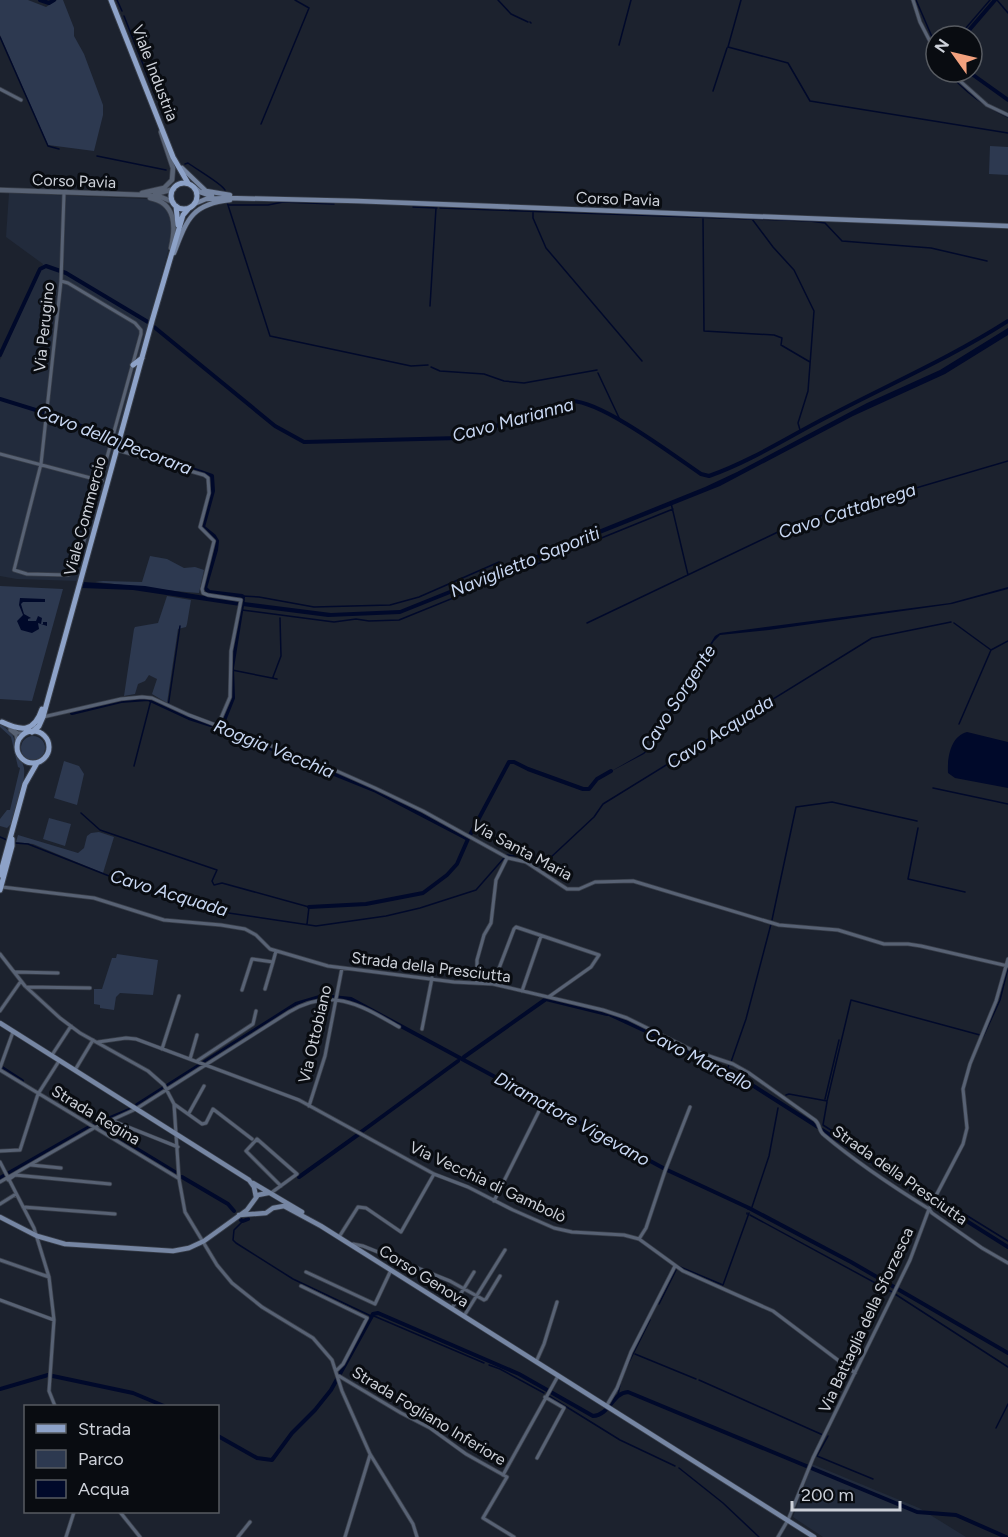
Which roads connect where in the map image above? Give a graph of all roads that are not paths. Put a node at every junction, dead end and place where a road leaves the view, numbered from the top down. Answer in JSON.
{"nodes":[{"id":1,"x":111,"y":0,"type":"edge"},
{"id":2,"x":913,"y":0,"type":"edge"},
{"id":3,"x":924,"y":30,"type":"edge"},
{"id":4,"x":963,"y":84,"type":"edge"},
{"id":5,"x":0,"y":89,"type":"edge"},
{"id":6,"x":21,"y":100,"type":"dead end"},
{"id":7,"x":1008,"y":115,"type":"edge"},
{"id":8,"x":157,"y":117,"type":"junction"},
{"id":9,"x":173,"y":157,"type":"junction"},
{"id":10,"x":188,"y":183,"type":"junction"},
{"id":11,"x":176,"y":187,"type":"junction"},
{"id":12,"x":194,"y":187,"type":"junction"},
{"id":13,"x":0,"y":190,"type":"edge"},
{"id":14,"x":64,"y":193,"type":"junction"},
{"id":15,"x":132,"y":195,"type":"junction"},
{"id":16,"x":146,"y":195,"type":"junction"},
{"id":17,"x":226,"y":198,"type":"junction"},
{"id":18,"x":250,"y":198,"type":"junction"},
{"id":19,"x":175,"y":204,"type":"junction"},
{"id":20,"x":192,"y":206,"type":"junction"},
{"id":21,"x":1008,"y":226,"type":"edge"},
{"id":22,"x":172,"y":253,"type":"junction"},
{"id":23,"x":165,"y":277,"type":"junction"},
{"id":24,"x":61,"y":281,"type":"junction"},
{"id":25,"x":142,"y":358,"type":"junction"},
{"id":26,"x":133,"y":365,"type":"junction"},
{"id":27,"x":118,"y":446,"type":"junction"},
{"id":28,"x":0,"y":454,"type":"edge"},
{"id":29,"x":42,"y":464,"type":"junction"},
{"id":30,"x":102,"y":481,"type":"junction"},
{"id":31,"x":85,"y":540,"type":"junction"},
{"id":32,"x":89,"y":551,"type":"junction"},
{"id":33,"x":54,"y":680,"type":"junction"},
{"id":34,"x":44,"y":717,"type":"junction"},
{"id":35,"x":2,"y":723,"type":"edge"},
{"id":36,"x":220,"y":726,"type":"junction"},
{"id":37,"x":29,"y":732,"type":"junction"},
{"id":38,"x":46,"y":737,"type":"junction"},
{"id":39,"x":18,"y":747,"type":"junction"},
{"id":40,"x":24,"y":760,"type":"junction"},
{"id":41,"x":37,"y":763,"type":"junction"},
{"id":42,"x":26,"y":784,"type":"junction"},
{"id":43,"x":11,"y":841,"type":"junction"},
{"id":44,"x":508,"y":858,"type":"junction"},
{"id":45,"x":0,"y":875,"type":"edge"},
{"id":46,"x":0,"y":888,"type":"edge"},
{"id":47,"x":541,"y":935,"type":"junction"},
{"id":48,"x":276,"y":951,"type":"junction"},
{"id":49,"x":0,"y":954,"type":"edge"},
{"id":50,"x":1008,"y":959,"type":"edge"},
{"id":51,"x":273,"y":962,"type":"junction"},
{"id":52,"x":1007,"y":966,"type":"edge"},
{"id":53,"x":342,"y":968,"type":"junction"},
{"id":54,"x":14,"y":972,"type":"junction"},
{"id":55,"x":58,"y":973,"type":"dead end"},
{"id":56,"x":432,"y":978,"type":"junction"},
{"id":57,"x":21,"y":981,"type":"junction"},
{"id":58,"x":477,"y":982,"type":"junction"},
{"id":59,"x":493,"y":984,"type":"junction"},
{"id":60,"x":25,"y":987,"type":"junction"},
{"id":61,"x":90,"y":988,"type":"dead end"},
{"id":62,"x":265,"y":989,"type":"dead end"},
{"id":63,"x":242,"y":990,"type":"dead end"},
{"id":64,"x":522,"y":991,"type":"junction"},
{"id":65,"x":179,"y":996,"type":"dead end"},
{"id":66,"x":337,"y":997,"type":"junction"},
{"id":67,"x":549,"y":997,"type":"junction"},
{"id":68,"x":0,"y":1011,"type":"edge"},
{"id":69,"x":256,"y":1011,"type":"dead end"},
{"id":70,"x":0,"y":1023,"type":"edge"},
{"id":71,"x":71,"y":1026,"type":"junction"},
{"id":72,"x":399,"y":1027,"type":"dead end"},
{"id":73,"x":422,"y":1029,"type":"dead end"},
{"id":74,"x":14,"y":1032,"type":"junction"},
{"id":75,"x":197,"y":1035,"type":"dead end"},
{"id":76,"x":96,"y":1041,"type":"junction"},
{"id":77,"x":162,"y":1050,"type":"junction"},
{"id":78,"x":52,"y":1056,"type":"junction"},
{"id":79,"x":190,"y":1059,"type":"junction"},
{"id":80,"x":59,"y":1060,"type":"junction"},
{"id":81,"x":199,"y":1062,"type":"junction"},
{"id":82,"x":205,"y":1065,"type":"junction"},
{"id":83,"x":0,"y":1069,"type":"edge"},
{"id":84,"x":75,"y":1070,"type":"junction"},
{"id":85,"x":204,"y":1086,"type":"dead end"},
{"id":86,"x":167,"y":1090,"type":"junction"},
{"id":87,"x":38,"y":1094,"type":"junction"},
{"id":88,"x":544,"y":1101,"type":"dead end"},
{"id":89,"x":174,"y":1104,"type":"junction"},
{"id":90,"x":309,"y":1106,"type":"junction"},
{"id":91,"x":690,"y":1107,"type":"dead end"},
{"id":92,"x":136,"y":1109,"type":"junction"},
{"id":93,"x":189,"y":1113,"type":"junction"},
{"id":94,"x":111,"y":1120,"type":"junction"},
{"id":95,"x":92,"y":1126,"type":"junction"},
{"id":96,"x":177,"y":1135,"type":"junction"},
{"id":97,"x":252,"y":1138,"type":"dead end"},
{"id":98,"x":178,"y":1147,"type":"junction"},
{"id":99,"x":0,"y":1151,"type":"edge"},
{"id":100,"x":0,"y":1162,"type":"edge"},
{"id":101,"x":30,"y":1164,"type":"junction"},
{"id":102,"x":61,"y":1168,"type":"dead end"},
{"id":103,"x":434,"y":1174,"type":"junction"},
{"id":104,"x":7,"y":1177,"type":"junction"},
{"id":105,"x":179,"y":1179,"type":"junction"},
{"id":106,"x":249,"y":1180,"type":"junction"},
{"id":107,"x":0,"y":1182,"type":"edge"},
{"id":108,"x":110,"y":1184,"type":"dead end"},
{"id":109,"x":281,"y":1186,"type":"junction"},
{"id":110,"x":16,"y":1194,"type":"junction"},
{"id":111,"x":269,"y":1194,"type":"junction"},
{"id":112,"x":255,"y":1200,"type":"junction"},
{"id":113,"x":494,"y":1201,"type":"junction"},
{"id":114,"x":0,"y":1204,"type":"edge"},
{"id":115,"x":23,"y":1207,"type":"junction"},
{"id":116,"x":273,"y":1208,"type":"junction"},
{"id":117,"x":929,"y":1209,"type":"junction"},
{"id":118,"x":261,"y":1212,"type":"junction"},
{"id":119,"x":114,"y":1214,"type":"dead end"},
{"id":120,"x":239,"y":1215,"type":"junction"},
{"id":121,"x":0,"y":1217,"type":"edge"},
{"id":122,"x":321,"y":1226,"type":"junction"},
{"id":123,"x":37,"y":1236,"type":"junction"},
{"id":124,"x":339,"y":1237,"type":"junction"},
{"id":125,"x":639,"y":1239,"type":"junction"},
{"id":126,"x":204,"y":1241,"type":"junction"},
{"id":127,"x":348,"y":1243,"type":"junction"},
{"id":128,"x":505,"y":1250,"type":"dead end"},
{"id":129,"x":0,"y":1260,"type":"edge"},
{"id":130,"x":1008,"y":1263,"type":"edge"},
{"id":131,"x":675,"y":1266,"type":"junction"},
{"id":132,"x":391,"y":1270,"type":"junction"},
{"id":133,"x":306,"y":1272,"type":"dead end"},
{"id":134,"x":474,"y":1272,"type":"dead end"},
{"id":135,"x":500,"y":1276,"type":"dead end"},
{"id":136,"x":49,"y":1277,"type":"junction"},
{"id":137,"x":301,"y":1286,"type":"dead end"},
{"id":138,"x":465,"y":1288,"type":"junction"},
{"id":139,"x":477,"y":1295,"type":"junction"},
{"id":140,"x":0,"y":1300,"type":"edge"},
{"id":141,"x":557,"y":1302,"type":"dead end"},
{"id":142,"x":452,"y":1308,"type":"junction"},
{"id":143,"x":464,"y":1316,"type":"junction"},
{"id":144,"x":54,"y":1320,"type":"junction"},
{"id":145,"x":536,"y":1362,"type":"junction"},
{"id":146,"x":855,"y":1373,"type":"junction"},
{"id":147,"x":339,"y":1375,"type":"junction"},
{"id":148,"x":558,"y":1376,"type":"junction"},
{"id":149,"x":545,"y":1397,"type":"junction"},
{"id":150,"x":54,"y":1405,"type":"edge"},
{"id":151,"x":608,"y":1407,"type":"junction"},
{"id":152,"x":370,"y":1454,"type":"junction"},
{"id":153,"x":537,"y":1458,"type":"dead end"},
{"id":154,"x":503,"y":1474,"type":"junction"},
{"id":155,"x":74,"y":1513,"type":"edge"},
{"id":156,"x":121,"y":1513,"type":"edge"},
{"id":157,"x":788,"y":1520,"type":"junction"},
{"id":158,"x":250,"y":1522,"type":"dead end"},
{"id":159,"x":66,"y":1537,"type":"edge"},
{"id":160,"x":140,"y":1537,"type":"edge"},
{"id":161,"x":238,"y":1537,"type":"edge"},
{"id":162,"x":345,"y":1537,"type":"edge"},
{"id":163,"x":417,"y":1537,"type":"edge"},
{"id":164,"x":514,"y":1537,"type":"edge"},
{"id":165,"x":777,"y":1537,"type":"edge"},
{"id":166,"x":814,"y":1537,"type":"edge"}],
"edges":[{"from":1,"to":8,"type":"main road","name":"Viale Industria"},
{"from":2,"to":3,"type":"street"},
{"from":4,"to":7,"type":"street"},
{"from":5,"to":6,"type":"street"},
{"from":8,"to":9,"type":"main road","name":"Viale Industria"},
{"from":8,"to":15,"type":"street"},
{"from":8,"to":18,"type":"main road"},
{"from":9,"to":10,"type":"main road","name":"Viale Industria"},
{"from":9,"to":11,"type":"main road","name":"Viale Industria"},
{"from":10,"to":11,"type":"main road"},
{"from":10,"to":12,"type":"main road"},
{"from":11,"to":16,"type":"street","name":"Corso Pavia"},
{"from":11,"to":19,"type":"main road"},
{"from":12,"to":17,"type":"main road"},
{"from":12,"to":20,"type":"main road"},
{"from":13,"to":14,"type":"street","name":"Corso Pavia"},
{"from":14,"to":15,"type":"street","name":"Corso Pavia"},
{"from":14,"to":24,"type":"street","name":"Via Perugino"},
{"from":15,"to":16,"type":"street","name":"Corso Pavia"},
{"from":15,"to":23,"type":"street"},
{"from":16,"to":19,"type":"street","name":"Corso Pavia"},
{"from":17,"to":18,"type":"main road","name":"Corso Pavia"},
{"from":17,"to":20,"type":"main road"},
{"from":18,"to":21,"type":"main road","name":"Corso Pavia"},
{"from":18,"to":23,"type":"main road"},
{"from":19,"to":20,"type":"main road"},
{"from":19,"to":22,"type":"main road","name":"Viale Commercio"},
{"from":20,"to":22,"type":"main road","name":"Viale Commercio"},
{"from":22,"to":23,"type":"main road","name":"Viale Commercio"},
{"from":23,"to":25,"type":"main road","name":"Viale Commercio"},
{"from":24,"to":26,"type":"street"},
{"from":24,"to":29,"type":"street","name":"Via Perugino"},
{"from":25,"to":26,"type":"main road"},
{"from":25,"to":27,"type":"main road","name":"Viale Commercio"},
{"from":26,"to":30,"type":"street"},
{"from":27,"to":32,"type":"main road","name":"Viale Commercio"},
{"from":27,"to":36,"type":"street"},
{"from":28,"to":29,"type":"street"},
{"from":29,"to":30,"type":"street"},
{"from":29,"to":31,"type":"street","name":"Via Perugino"},
{"from":30,"to":31,"type":"street"},
{"from":31,"to":32,"type":"main road"},
{"from":32,"to":33,"type":"main road","name":"Viale Commercio"},
{"from":33,"to":34,"type":"main road","name":"Viale Commercio"},
{"from":33,"to":35,"type":"main road"},
{"from":34,"to":36,"type":"street","name":"Via Santa Maria"},
{"from":34,"to":37,"type":"main road","name":"Viale Commercio"},
{"from":34,"to":38,"type":"main road","name":"Viale Commercio"},
{"from":35,"to":37,"type":"street"},
{"from":35,"to":39,"type":"street"},
{"from":36,"to":44,"type":"street","name":"Via Santa Maria"},
{"from":37,"to":38,"type":"main road"},
{"from":37,"to":39,"type":"main road","name":"Viale Commercio"},
{"from":38,"to":41,"type":"main road","name":"Viale Commercio"},
{"from":39,"to":40,"type":"main road","name":"Viale Commercio"},
{"from":40,"to":41,"type":"main road"},
{"from":40,"to":42,"type":"main road","name":"Viale Commercio"},
{"from":41,"to":42,"type":"main road","name":"Viale Commercio"},
{"from":42,"to":43,"type":"main road","name":"Viale Commercio"},
{"from":43,"to":45,"type":"main road","name":"Viale Commercio"},
{"from":43,"to":46,"type":"main road"},
{"from":44,"to":52,"type":"street","name":"Via Santa Maria"},
{"from":44,"to":58,"type":"street"},
{"from":46,"to":48,"type":"street","name":"Strada della Presciutta"},
{"from":47,"to":59,"type":"street"},
{"from":47,"to":64,"type":"street"},
{"from":47,"to":67,"type":"street"},
{"from":48,"to":51,"type":"street"},
{"from":48,"to":53,"type":"street","name":"Strada della Presciutta"},
{"from":49,"to":54,"type":"street"},
{"from":50,"to":52,"type":"street","name":"Via Battaglia della Sforzesca"},
{"from":51,"to":62,"type":"street"},
{"from":51,"to":63,"type":"street"},
{"from":52,"to":117,"type":"street","name":"Via Battaglia della Sforzesca"},
{"from":53,"to":56,"type":"street","name":"Strada della Presciutta"},
{"from":53,"to":66,"type":"street","name":"Via Ottobiano"},
{"from":54,"to":55,"type":"street"},
{"from":54,"to":57,"type":"street"},
{"from":56,"to":58,"type":"street","name":"Strada della Presciutta"},
{"from":56,"to":73,"type":"street"},
{"from":57,"to":60,"type":"street"},
{"from":57,"to":68,"type":"street"},
{"from":58,"to":59,"type":"street","name":"Strada della Presciutta"},
{"from":59,"to":64,"type":"street","name":"Strada della Presciutta"},
{"from":60,"to":61,"type":"street"},
{"from":60,"to":71,"type":"street"},
{"from":64,"to":67,"type":"street","name":"Strada della Presciutta"},
{"from":65,"to":77,"type":"street"},
{"from":66,"to":72,"type":"street"},
{"from":66,"to":82,"type":"street"},
{"from":66,"to":90,"type":"street","name":"Via Ottobiano"},
{"from":67,"to":117,"type":"street","name":"Strada della Presciutta"},
{"from":69,"to":81,"type":"street"},
{"from":70,"to":74,"type":"main road"},
{"from":71,"to":76,"type":"street"},
{"from":71,"to":78,"type":"street"},
{"from":74,"to":78,"type":"main road"},
{"from":74,"to":83,"type":"street"},
{"from":75,"to":79,"type":"street"},
{"from":76,"to":77,"type":"street"},
{"from":76,"to":84,"type":"street"},
{"from":76,"to":86,"type":"street"},
{"from":77,"to":79,"type":"street"},
{"from":78,"to":80,"type":"main road"},
{"from":79,"to":81,"type":"street"},
{"from":80,"to":84,"type":"main road"},
{"from":80,"to":87,"type":"street"},
{"from":81,"to":82,"type":"street","name":"Via Vecchia di Gambolò"},
{"from":82,"to":86,"type":"street"},
{"from":82,"to":90,"type":"street","name":"Via Vecchia di Gambolò"},
{"from":83,"to":87,"type":"street","name":"Strada Regina"},
{"from":84,"to":92,"type":"main road"},
{"from":85,"to":93,"type":"street"},
{"from":86,"to":89,"type":"street"},
{"from":86,"to":92,"type":"street"},
{"from":87,"to":95,"type":"street","name":"Strada Regina"},
{"from":87,"to":99,"type":"street"},
{"from":88,"to":113,"type":"street"},
{"from":89,"to":93,"type":"street"},
{"from":89,"to":96,"type":"street","name":"Strada Fogliano Inferiore"},
{"from":90,"to":103,"type":"street","name":"Via Vecchia di Gambolò"},
{"from":91,"to":125,"type":"street"},
{"from":92,"to":94,"type":"street"},
{"from":92,"to":96,"type":"main road"},
{"from":93,"to":97,"type":"street"},
{"from":94,"to":95,"type":"street"},
{"from":94,"to":98,"type":"street"},
{"from":95,"to":101,"type":"street"},
{"from":95,"to":105,"type":"street","name":"Strada Regina"},
{"from":96,"to":98,"type":"street","name":"Strada Fogliano Inferiore"},
{"from":96,"to":106,"type":"main road"},
{"from":98,"to":105,"type":"street","name":"Strada Fogliano Inferiore"},
{"from":100,"to":104,"type":"street"},
{"from":101,"to":102,"type":"street"},
{"from":101,"to":104,"type":"street"},
{"from":103,"to":113,"type":"street","name":"Via Vecchia di Gambolò"},
{"from":103,"to":124,"type":"street"},
{"from":104,"to":107,"type":"street"},
{"from":104,"to":108,"type":"street"},
{"from":104,"to":110,"type":"street"},
{"from":105,"to":126,"type":"street","name":"Strada Fogliano Inferiore"},
{"from":106,"to":111,"type":"main road"},
{"from":106,"to":112,"type":"main road"},
{"from":109,"to":109,"type":"street"},
{"from":109,"to":111,"type":"street"},
{"from":110,"to":114,"type":"street"},
{"from":110,"to":115,"type":"street"},
{"from":111,"to":112,"type":"main road"},
{"from":111,"to":116,"type":"main road"},
{"from":111,"to":122,"type":"main road"},
{"from":112,"to":118,"type":"main road"},
{"from":112,"to":120,"type":"main road"},
{"from":113,"to":125,"type":"street","name":"Via Vecchia di Gambolò"},
{"from":115,"to":119,"type":"street"},
{"from":115,"to":123,"type":"street"},
{"from":116,"to":118,"type":"main road"},
{"from":116,"to":122,"type":"main road","name":"Corso Genova"},
{"from":117,"to":130,"type":"street","name":"Strada della Presciutta"},
{"from":117,"to":146,"type":"street","name":"Via Battaglia della Sforzesca"},
{"from":118,"to":120,"type":"main road"},
{"from":120,"to":126,"type":"main road"},
{"from":121,"to":123,"type":"main road"},
{"from":122,"to":124,"type":"main road","name":"Corso Genova"},
{"from":123,"to":126,"type":"main road"},
{"from":123,"to":136,"type":"street"},
{"from":124,"to":127,"type":"main road","name":"Corso Genova"},
{"from":125,"to":131,"type":"street","name":"Via Vecchia di Gambolò"},
{"from":126,"to":147,"type":"street","name":"Strada Fogliano Inferiore"},
{"from":127,"to":132,"type":"main road","name":"Corso Genova"},
{"from":127,"to":138,"type":"street"},
{"from":128,"to":139,"type":"street"},
{"from":129,"to":136,"type":"street"},
{"from":131,"to":146,"type":"street","name":"Via Vecchia di Gambolò"},
{"from":131,"to":151,"type":"street"},
{"from":132,"to":133,"type":"street"},
{"from":132,"to":142,"type":"main road","name":"Corso Genova"},
{"from":134,"to":138,"type":"street"},
{"from":135,"to":139,"type":"street"},
{"from":136,"to":144,"type":"street"},
{"from":137,"to":147,"type":"street","name":"Strada Fogliano Inferiore"},
{"from":138,"to":139,"type":"street"},
{"from":138,"to":142,"type":"street"},
{"from":139,"to":143,"type":"street"},
{"from":140,"to":144,"type":"street"},
{"from":141,"to":145,"type":"street"},
{"from":142,"to":143,"type":"main road","name":"Corso Genova"},
{"from":143,"to":145,"type":"main road","name":"Corso Genova"},
{"from":144,"to":150,"type":"street"},
{"from":145,"to":148,"type":"main road","name":"Corso Genova"},
{"from":146,"to":157,"type":"street","name":"Via Battaglia della Sforzesca"},
{"from":147,"to":152,"type":"street","name":"Strada Fogliano Inferiore"},
{"from":147,"to":154,"type":"street","name":"Strada Fogliano Inferiore"},
{"from":148,"to":149,"type":"street"},
{"from":148,"to":151,"type":"main road","name":"Corso Genova"},
{"from":149,"to":153,"type":"street"},
{"from":149,"to":154,"type":"street"},
{"from":151,"to":157,"type":"main road","name":"Corso Genova"},
{"from":152,"to":162,"type":"street"},
{"from":152,"to":163,"type":"street","name":"Strada Fogliano Inferiore"},
{"from":154,"to":164,"type":"street","name":"Strada Fogliano Inferiore"},
{"from":155,"to":159,"type":"street"},
{"from":156,"to":160,"type":"street"},
{"from":157,"to":165,"type":"street","name":"Via Battaglia della Sforzesca"},
{"from":157,"to":166,"type":"main road","name":"Corso Genova"},
{"from":158,"to":161,"type":"street"}]}
